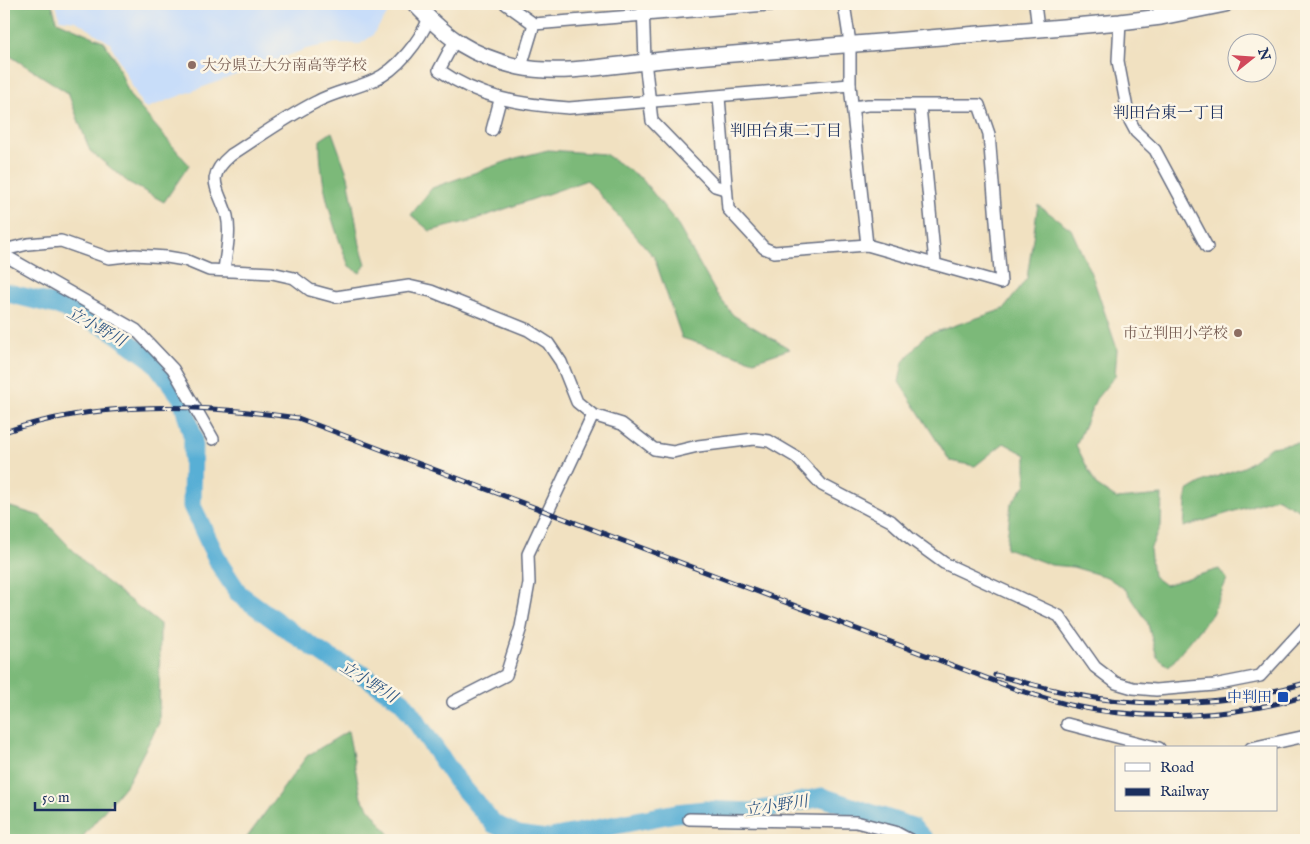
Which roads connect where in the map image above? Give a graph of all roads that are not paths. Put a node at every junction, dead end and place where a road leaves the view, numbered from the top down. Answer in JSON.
{"nodes":[{"id":1,"x":415,"y":4,"type":"edge"},
{"id":2,"x":506,"y":4,"type":"edge"},
{"id":3,"x":643,"y":4,"type":"edge"},
{"id":4,"x":779,"y":4,"type":"edge"},
{"id":5,"x":844,"y":4,"type":"edge"},
{"id":6,"x":1036,"y":4,"type":"edge"},
{"id":7,"x":1225,"y":4,"type":"edge"},
{"id":8,"x":1159,"y":10,"type":"edge"},
{"id":9,"x":644,"y":16,"type":"junction"},
{"id":10,"x":429,"y":18,"type":"junction"},
{"id":11,"x":1120,"y":22,"type":"junction"},
{"id":12,"x":534,"y":24,"type":"junction"},
{"id":13,"x":1038,"y":29,"type":"junction"},
{"id":14,"x":454,"y":42,"type":"junction"},
{"id":15,"x":850,"y":43,"type":"junction"},
{"id":16,"x":645,"y":61,"type":"junction"},
{"id":17,"x":521,"y":67,"type":"junction"},
{"id":18,"x":850,"y":84,"type":"junction"},
{"id":19,"x":719,"y":97,"type":"junction"},
{"id":20,"x":500,"y":100,"type":"junction"},
{"id":21,"x":651,"y":100,"type":"junction"},
{"id":22,"x":920,"y":106,"type":"junction"},
{"id":23,"x":853,"y":107,"type":"junction"},
{"id":24,"x":492,"y":130,"type":"dead end"},
{"id":25,"x":725,"y":188,"type":"junction"},
{"id":26,"x":867,"y":245,"type":"junction"},
{"id":27,"x":1207,"y":247,"type":"dead end"},
{"id":28,"x":4,"y":250,"type":"edge"},
{"id":29,"x":4,"y":255,"type":"edge"},
{"id":30,"x":935,"y":263,"type":"junction"},
{"id":31,"x":224,"y":270,"type":"junction"},
{"id":32,"x":593,"y":415,"type":"junction"},
{"id":33,"x":213,"y":439,"type":"dead end"},
{"id":34,"x":1306,"y":626,"type":"edge"},
{"id":35,"x":453,"y":702,"type":"dead end"},
{"id":36,"x":1067,"y":724,"type":"dead end"},
{"id":37,"x":1306,"y":736,"type":"edge"},
{"id":38,"x":1151,"y":746,"type":"edge"},
{"id":39,"x":1260,"y":746,"type":"edge"},
{"id":40,"x":689,"y":819,"type":"dead end"},
{"id":41,"x":910,"y":840,"type":"edge"}],
"edges":[{"from":1,"to":10,"type":"street"},
{"from":2,"to":12,"type":"street"},
{"from":3,"to":9,"type":"street"},
{"from":4,"to":9,"type":"street"},
{"from":5,"to":15,"type":"street"},
{"from":6,"to":13,"type":"street"},
{"from":7,"to":8,"type":"street"},
{"from":8,"to":11,"type":"street"},
{"from":9,"to":12,"type":"street"},
{"from":9,"to":16,"type":"street"},
{"from":10,"to":14,"type":"street"},
{"from":10,"to":31,"type":"street"},
{"from":11,"to":13,"type":"street"},
{"from":11,"to":27,"type":"street"},
{"from":12,"to":17,"type":"street"},
{"from":13,"to":15,"type":"street"},
{"from":14,"to":17,"type":"street"},
{"from":14,"to":20,"type":"street"},
{"from":15,"to":16,"type":"street"},
{"from":15,"to":18,"type":"street"},
{"from":16,"to":17,"type":"street"},
{"from":16,"to":21,"type":"street"},
{"from":18,"to":19,"type":"street"},
{"from":18,"to":23,"type":"street"},
{"from":19,"to":21,"type":"street"},
{"from":19,"to":25,"type":"street"},
{"from":20,"to":21,"type":"street"},
{"from":20,"to":24,"type":"street"},
{"from":21,"to":25,"type":"street"},
{"from":22,"to":23,"type":"street"},
{"from":22,"to":30,"type":"street"},
{"from":22,"to":30,"type":"street"},
{"from":23,"to":26,"type":"street"},
{"from":25,"to":26,"type":"street"},
{"from":26,"to":30,"type":"street"},
{"from":28,"to":31,"type":"street"},
{"from":29,"to":33,"type":"street"},
{"from":31,"to":32,"type":"street"},
{"from":32,"to":34,"type":"street"},
{"from":32,"to":35,"type":"street"},
{"from":36,"to":38,"type":"street"},
{"from":37,"to":39,"type":"street"},
{"from":40,"to":41,"type":"street"}]}
